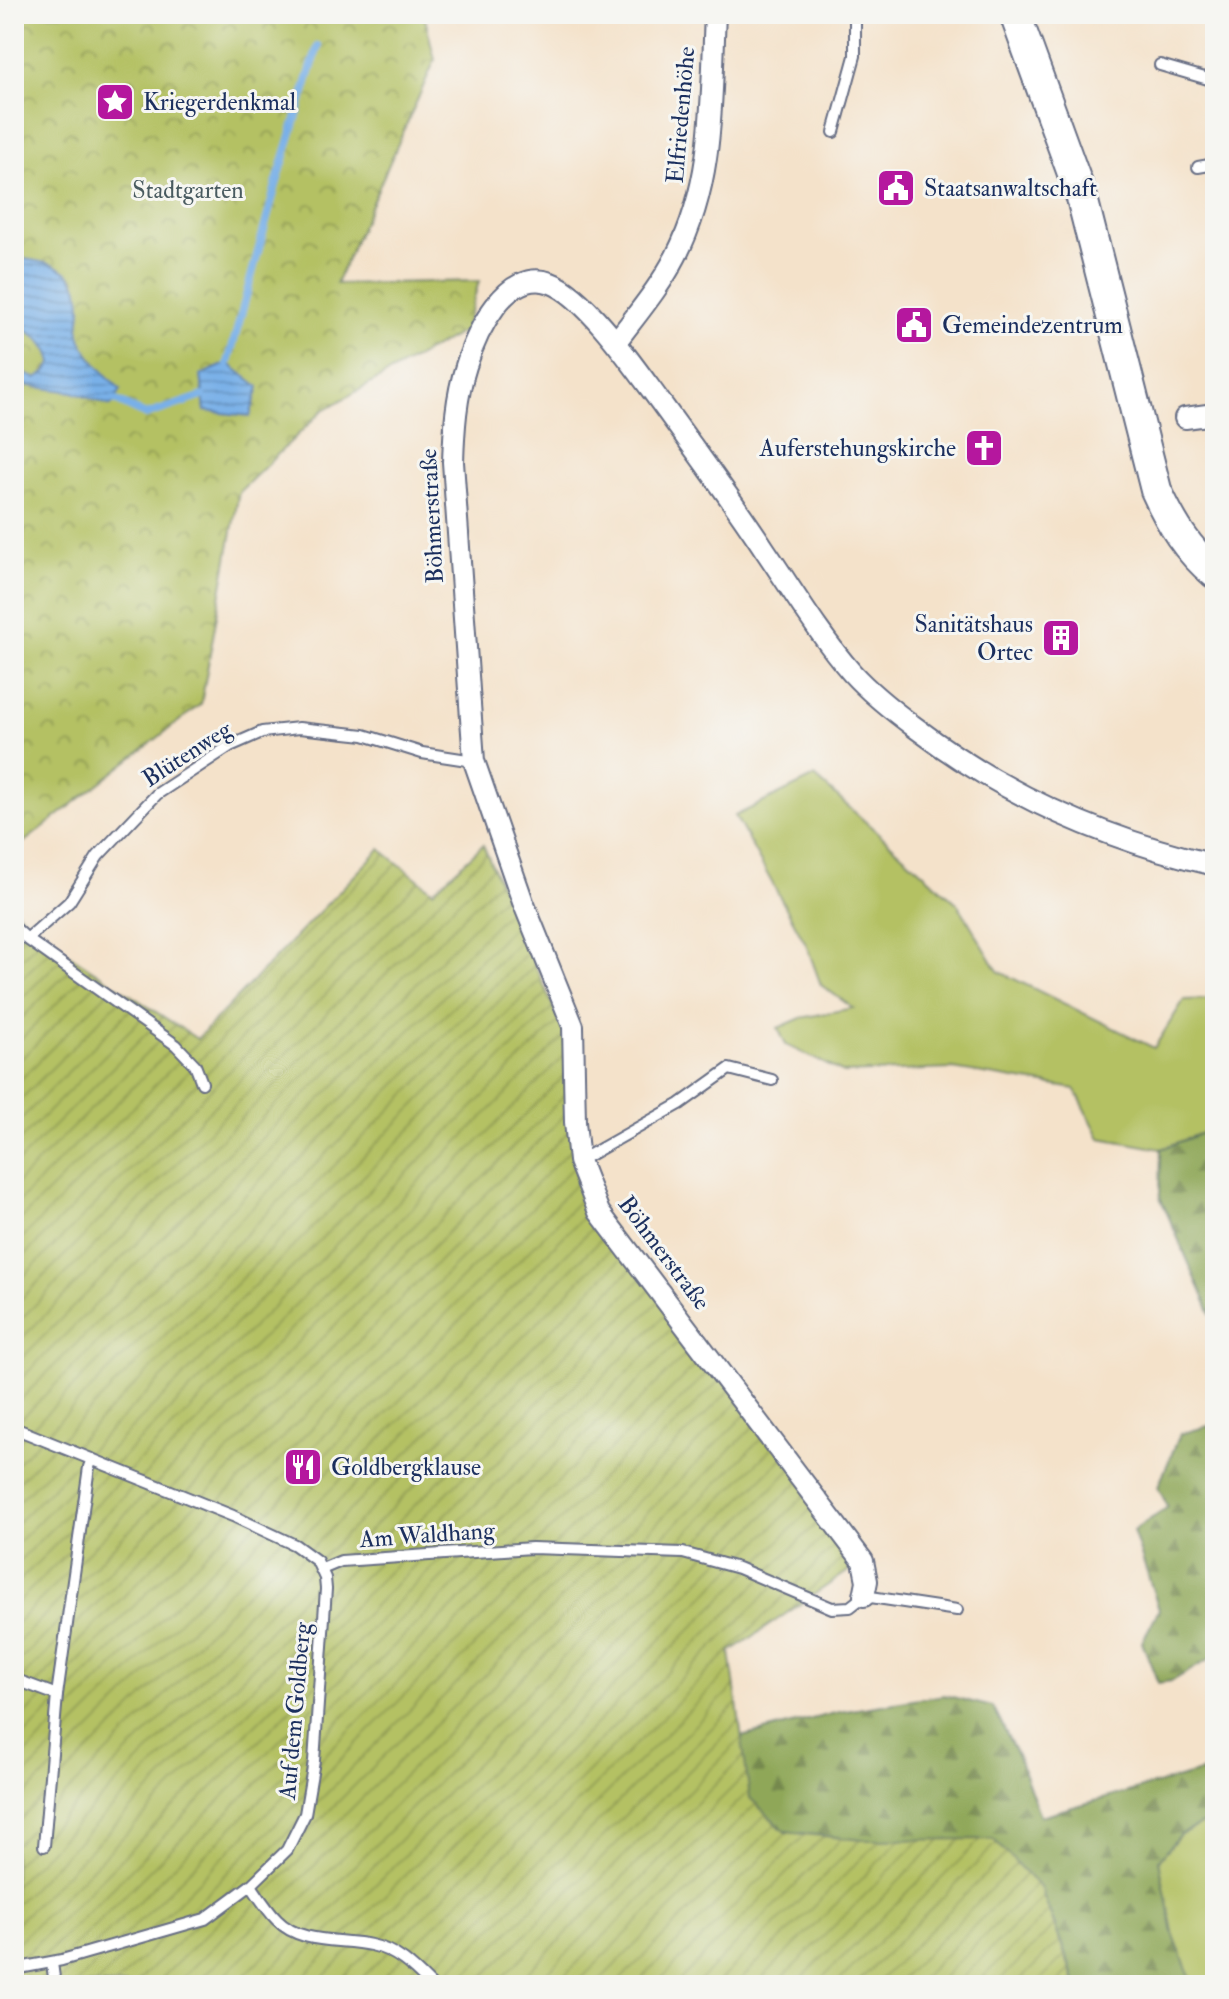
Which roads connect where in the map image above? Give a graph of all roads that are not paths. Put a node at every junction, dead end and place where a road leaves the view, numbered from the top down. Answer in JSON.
{"nodes":[{"id":1,"x":715,"y":14,"type":"edge"},
{"id":2,"x":855,"y":14,"type":"edge"},
{"id":3,"x":1015,"y":14,"type":"edge"},
{"id":4,"x":1160,"y":65,"type":"dead end"},
{"id":5,"x":1215,"y":81,"type":"edge"},
{"id":6,"x":834,"y":132,"type":"dead end"},
{"id":7,"x":1215,"y":164,"type":"edge"},
{"id":8,"x":1198,"y":167,"type":"dead end"},
{"id":9,"x":616,"y":342,"type":"junction"},
{"id":10,"x":1215,"y":414,"type":"edge"},
{"id":11,"x":1185,"y":418,"type":"dead end"},
{"id":12,"x":1215,"y":573,"type":"edge"},
{"id":13,"x":474,"y":761,"type":"junction"},
{"id":14,"x":1215,"y":865,"type":"edge"},
{"id":15,"x":14,"y":927,"type":"edge"},
{"id":16,"x":27,"y":939,"type":"junction"},
{"id":17,"x":772,"y":1080,"type":"dead end"},
{"id":18,"x":202,"y":1083,"type":"dead end"},
{"id":19,"x":579,"y":1161,"type":"junction"},
{"id":20,"x":14,"y":1428,"type":"edge"},
{"id":21,"x":92,"y":1459,"type":"junction"},
{"id":22,"x":322,"y":1569,"type":"junction"},
{"id":23,"x":864,"y":1596,"type":"junction"},
{"id":24,"x":957,"y":1610,"type":"dead end"},
{"id":25,"x":14,"y":1679,"type":"edge"},
{"id":26,"x":57,"y":1695,"type":"junction"},
{"id":27,"x":44,"y":1846,"type":"dead end"},
{"id":28,"x":251,"y":1885,"type":"junction"},
{"id":29,"x":52,"y":1963,"type":"junction"},
{"id":30,"x":14,"y":1969,"type":"edge"},
{"id":31,"x":55,"y":1985,"type":"edge"},
{"id":32,"x":431,"y":1985,"type":"edge"}],
"edges":[{"from":1,"to":9,"type":"street","name":"Elfriedenhöhe"},
{"from":2,"to":6,"type":"lane"},
{"from":3,"to":12,"type":"main road"},
{"from":4,"to":5,"type":"lane"},
{"from":7,"to":8,"type":"lane"},
{"from":9,"to":13,"type":"street","name":"Böhmerstraße"},
{"from":9,"to":14,"type":"street","name":"Böhmerstraße"},
{"from":10,"to":11,"type":"street"},
{"from":13,"to":16,"type":"lane","name":"Blütenweg"},
{"from":13,"to":19,"type":"street","name":"Böhmerstraße"},
{"from":15,"to":16,"type":"lane"},
{"from":16,"to":18,"type":"lane"},
{"from":17,"to":19,"type":"lane"},
{"from":19,"to":23,"type":"street","name":"Böhmerstraße"},
{"from":20,"to":21,"type":"lane"},
{"from":21,"to":22,"type":"lane"},
{"from":21,"to":26,"type":"lane"},
{"from":22,"to":23,"type":"lane","name":"Am Waldhang"},
{"from":22,"to":28,"type":"lane","name":"Auf dem Goldberg"},
{"from":23,"to":24,"type":"lane"},
{"from":25,"to":26,"type":"lane"},
{"from":26,"to":27,"type":"lane"},
{"from":28,"to":29,"type":"lane","name":"Auf dem Goldberg"},
{"from":28,"to":32,"type":"lane"},
{"from":29,"to":30,"type":"lane","name":"Auf dem Goldberg"},
{"from":29,"to":31,"type":"lane"}]}
